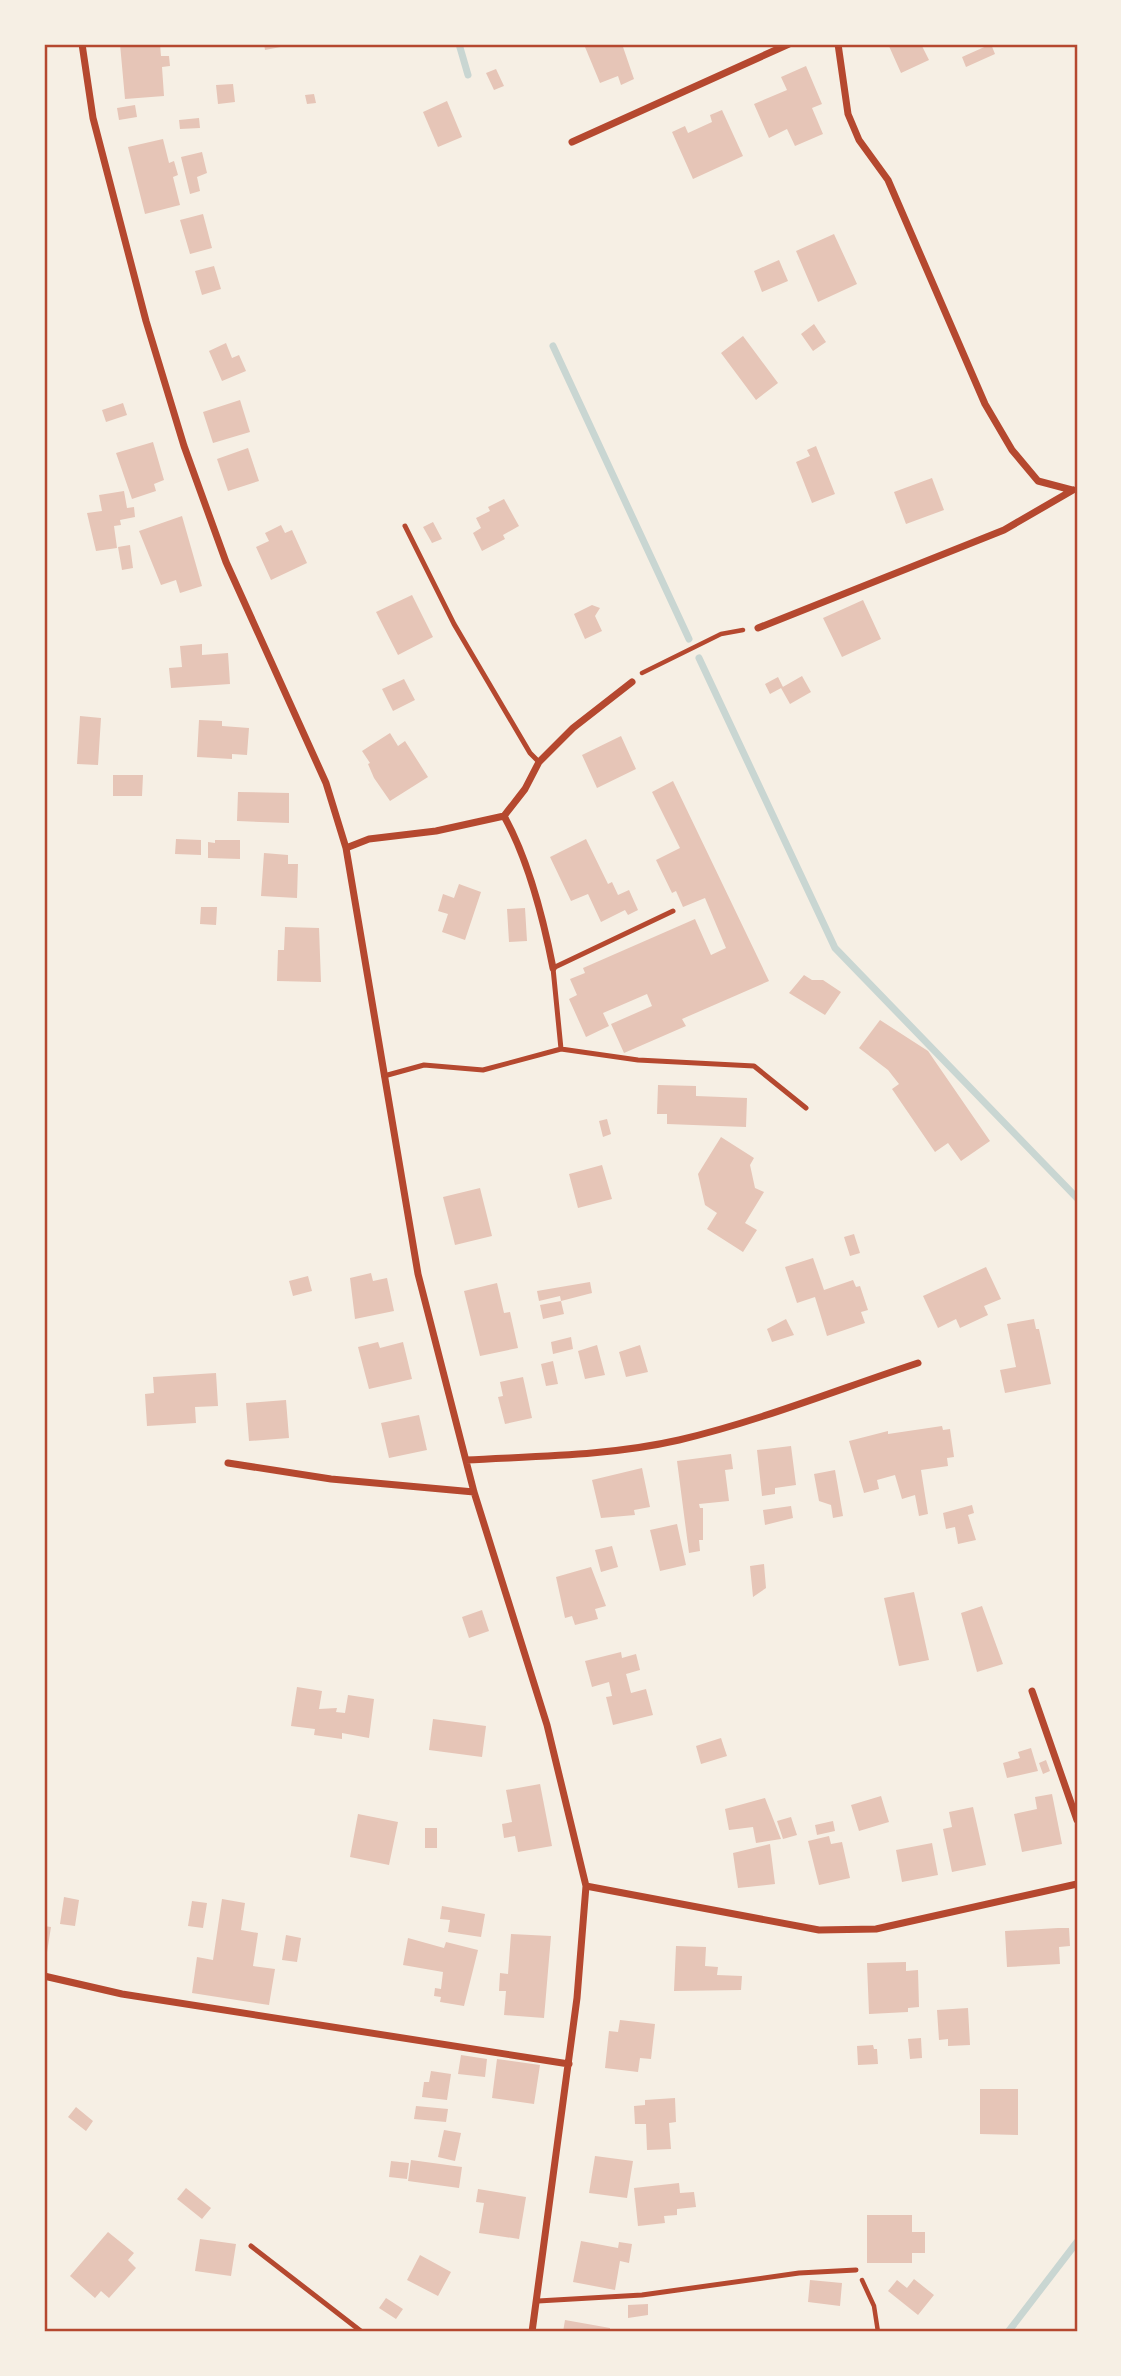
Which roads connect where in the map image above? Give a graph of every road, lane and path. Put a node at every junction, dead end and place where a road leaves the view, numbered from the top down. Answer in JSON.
{"nodes":[{"id":1,"x":82,"y":44,"type":"edge"},
{"id":2,"x":789,"y":44,"type":"edge"},
{"id":3,"x":838,"y":44,"type":"edge"},
{"id":4,"x":572,"y":142,"type":"dead end"},
{"id":5,"x":1075,"y":490,"type":"edge"},
{"id":6,"x":405,"y":526,"type":"dead end"},
{"id":7,"x":758,"y":628,"type":"joint"},
{"id":8,"x":632,"y":682,"type":"joint"},
{"id":9,"x":539,"y":762,"type":"junction"},
{"id":10,"x":503,"y":816,"type":"junction"},
{"id":11,"x":346,"y":848,"type":"junction"},
{"id":12,"x":673,"y":911,"type":"dead end"},
{"id":13,"x":553,"y":968,"type":"junction"},
{"id":14,"x":561,"y":1049,"type":"junction"},
{"id":15,"x":383,"y":1076,"type":"junction"},
{"id":16,"x":806,"y":1108,"type":"dead end"},
{"id":17,"x":918,"y":1363,"type":"dead end"},
{"id":18,"x":466,"y":1460,"type":"junction"},
{"id":19,"x":228,"y":1463,"type":"dead end"},
{"id":20,"x":474,"y":1492,"type":"junction"},
{"id":21,"x":1032,"y":1691,"type":"dead end"},
{"id":22,"x":1077,"y":1820,"type":"edge"},
{"id":23,"x":1077,"y":1884,"type":"edge"},
{"id":24,"x":586,"y":1886,"type":"junction"},
{"id":25,"x":44,"y":1976,"type":"edge"},
{"id":26,"x":569,"y":2064,"type":"junction"},
{"id":27,"x":251,"y":2246,"type":"dead end"},
{"id":28,"x":856,"y":2270,"type":"joint"},
{"id":29,"x":538,"y":2301,"type":"junction"},
{"id":30,"x":362,"y":2332,"type":"edge"},
{"id":31,"x":532,"y":2332,"type":"edge"},
{"id":32,"x":878,"y":2332,"type":"edge"}],
"edges":[{"from":1,"to":11,"type":"street"},
{"from":2,"to":4,"type":"street"},
{"from":3,"to":5,"type":"street"},
{"from":5,"to":7,"type":"street"},
{"from":6,"to":9,"type":"lane"},
{"from":7,"to":8,"type":"path"},
{"from":8,"to":9,"type":"street"},
{"from":9,"to":10,"type":"street"},
{"from":10,"to":11,"type":"street"},
{"from":10,"to":13,"type":"street"},
{"from":11,"to":15,"type":"street"},
{"from":12,"to":13,"type":"lane"},
{"from":13,"to":14,"type":"lane"},
{"from":14,"to":15,"type":"lane"},
{"from":14,"to":16,"type":"lane"},
{"from":15,"to":18,"type":"street"},
{"from":17,"to":18,"type":"street"},
{"from":18,"to":20,"type":"street"},
{"from":19,"to":20,"type":"street"},
{"from":20,"to":24,"type":"street"},
{"from":21,"to":22,"type":"street"},
{"from":23,"to":24,"type":"street"},
{"from":24,"to":26,"type":"street"},
{"from":25,"to":26,"type":"street"},
{"from":26,"to":29,"type":"street"},
{"from":27,"to":30,"type":"lane"},
{"from":28,"to":29,"type":"lane"},
{"from":28,"to":32,"type":"path"},
{"from":29,"to":31,"type":"street"}]}
